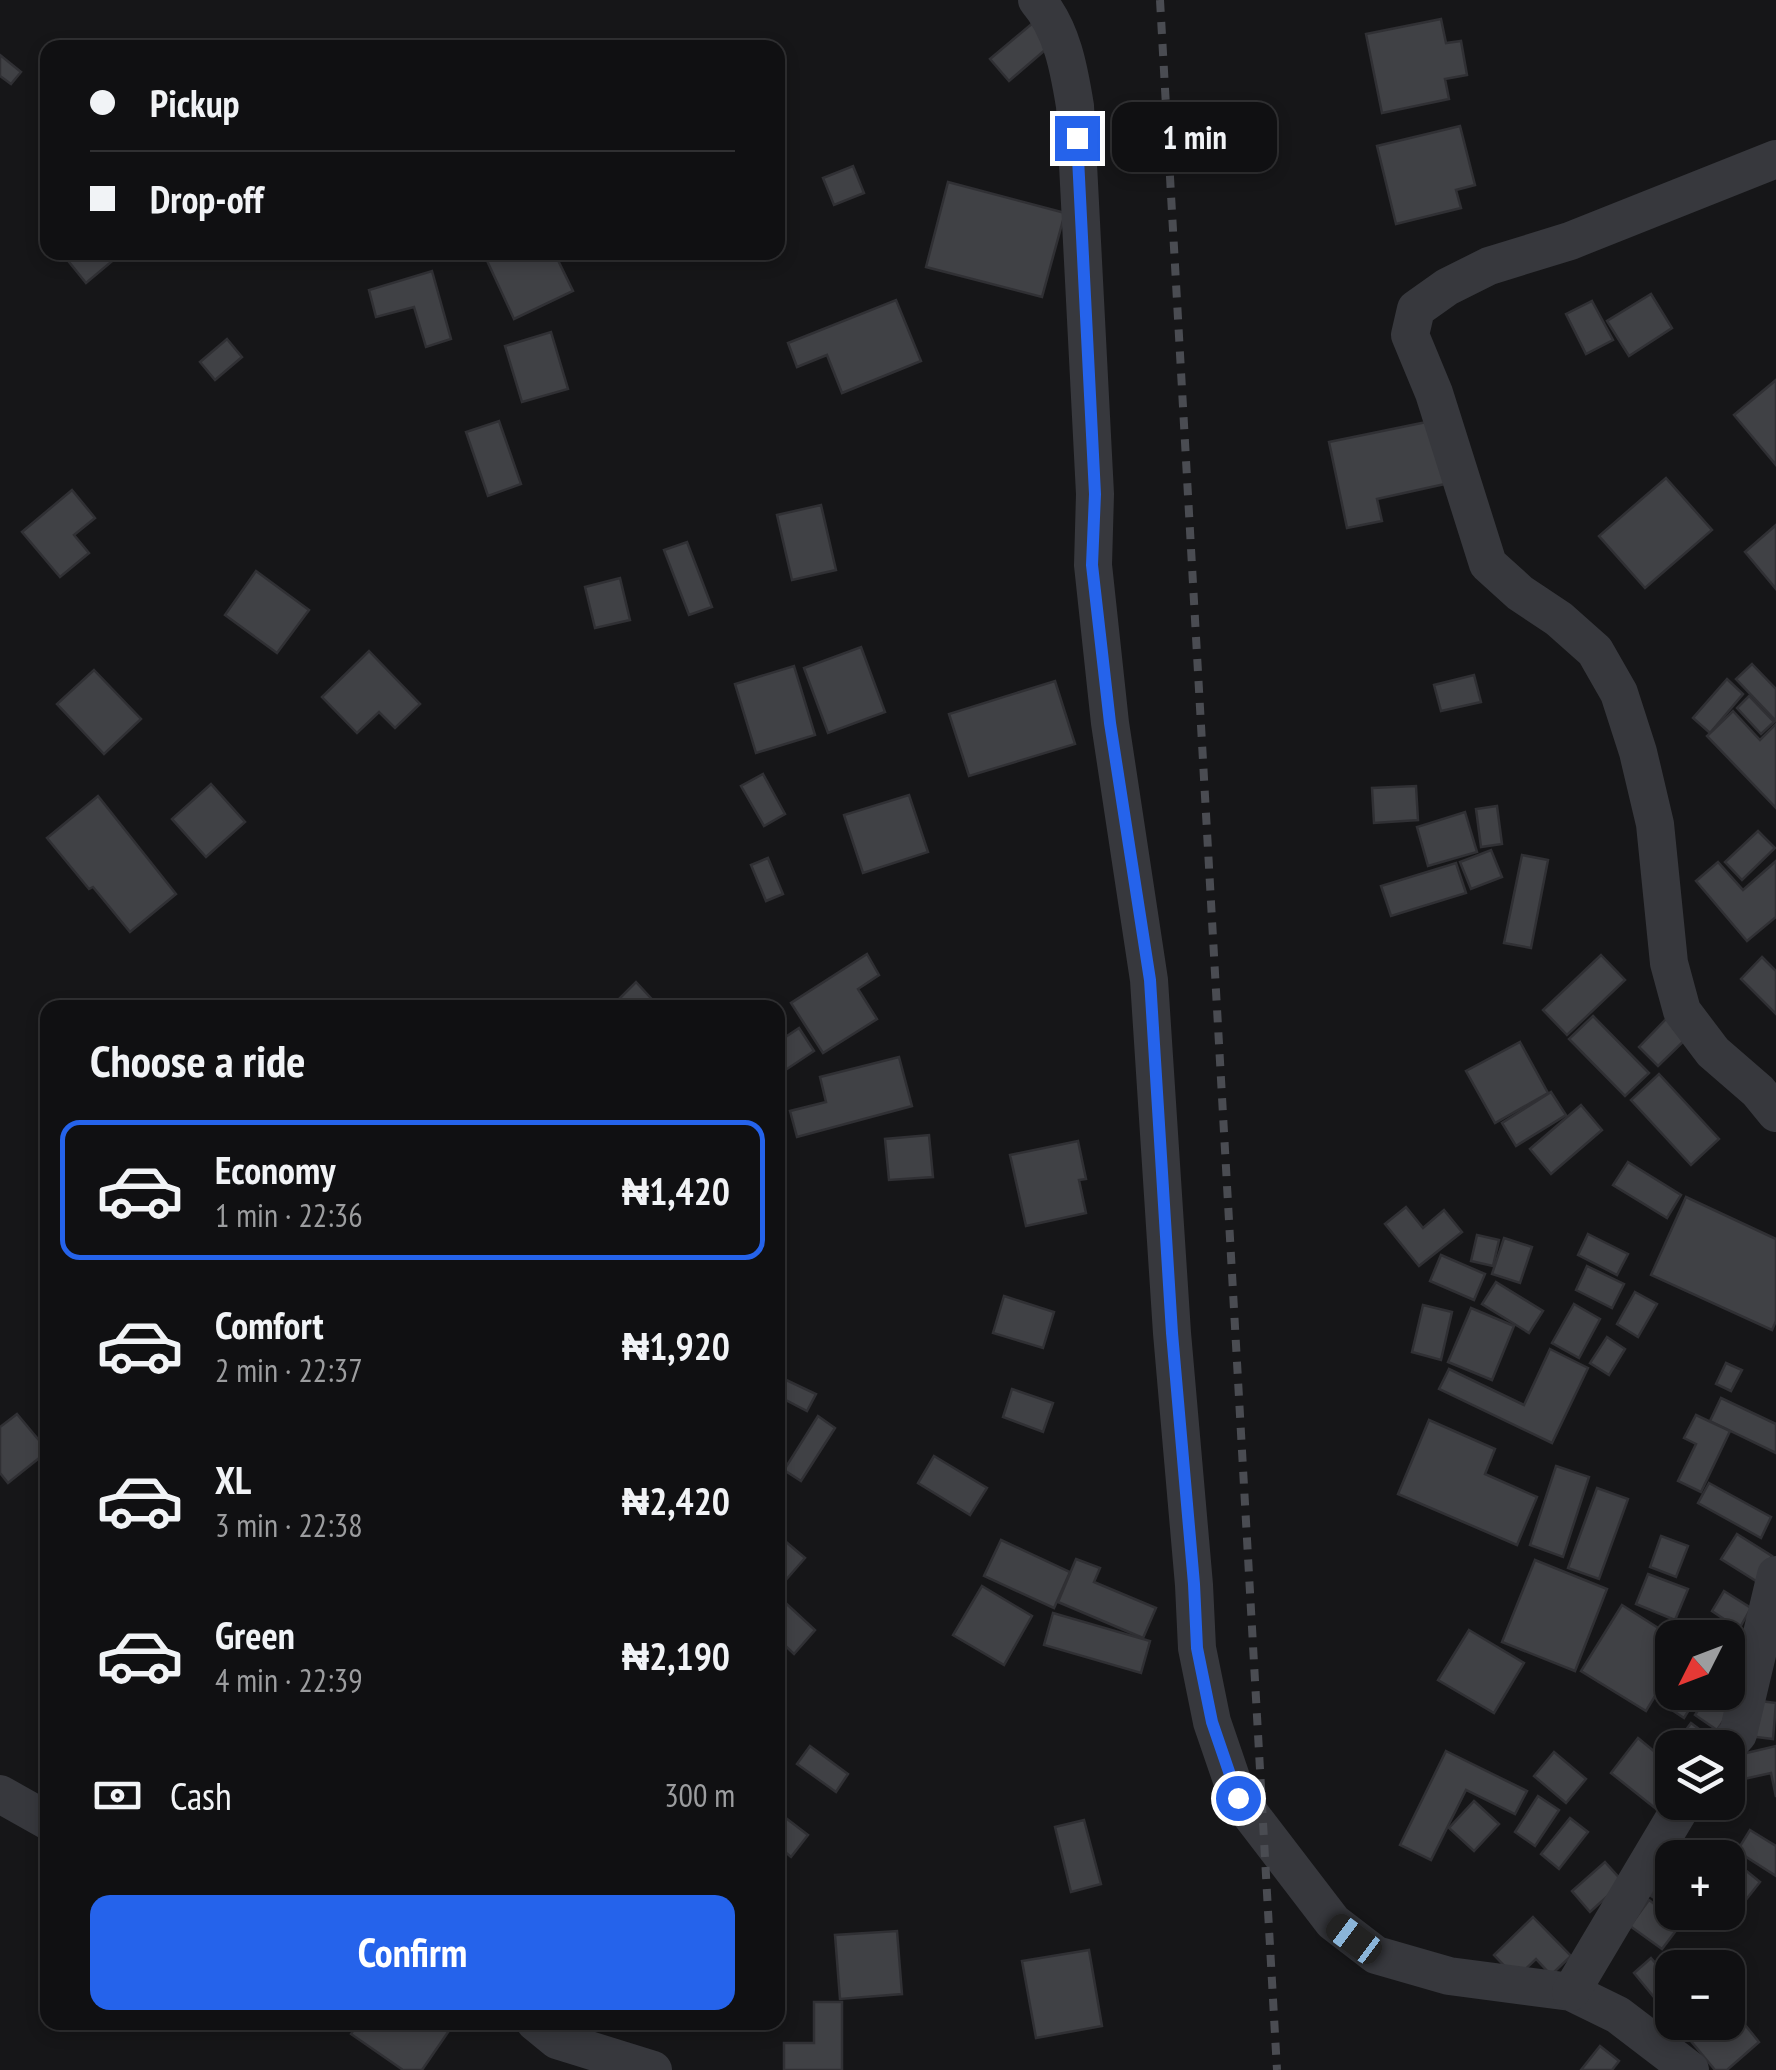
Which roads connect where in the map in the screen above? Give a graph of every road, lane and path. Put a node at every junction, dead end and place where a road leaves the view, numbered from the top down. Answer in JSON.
{"nodes":[{"id":1,"x":1036,"y":0,"type":"edge"},
{"id":2,"x":1776,"y":158,"type":"edge"},
{"id":3,"x":1776,"y":1113,"type":"edge"},
{"id":4,"x":1776,"y":1576,"type":"edge"},
{"id":5,"x":1739,"y":1730,"type":"edge"},
{"id":6,"x":0,"y":1794,"type":"edge"},
{"id":7,"x":40,"y":1816,"type":"edge"},
{"id":8,"x":1673,"y":1820,"type":"edge"},
{"id":9,"x":1570,"y":1992,"type":"junction"},
{"id":10,"x":545,"y":2030,"type":"edge"},
{"id":11,"x":1685,"y":2068,"type":"edge"},
{"id":12,"x":654,"y":2070,"type":"edge"}],
"edges":[{"from":1,"to":9,"type":"street"},
{"from":2,"to":3,"type":"street"},
{"from":4,"to":5,"type":"street"},
{"from":6,"to":7,"type":"street"},
{"from":8,"to":9,"type":"street"},
{"from":9,"to":11,"type":"street"},
{"from":10,"to":12,"type":"street"}]}
